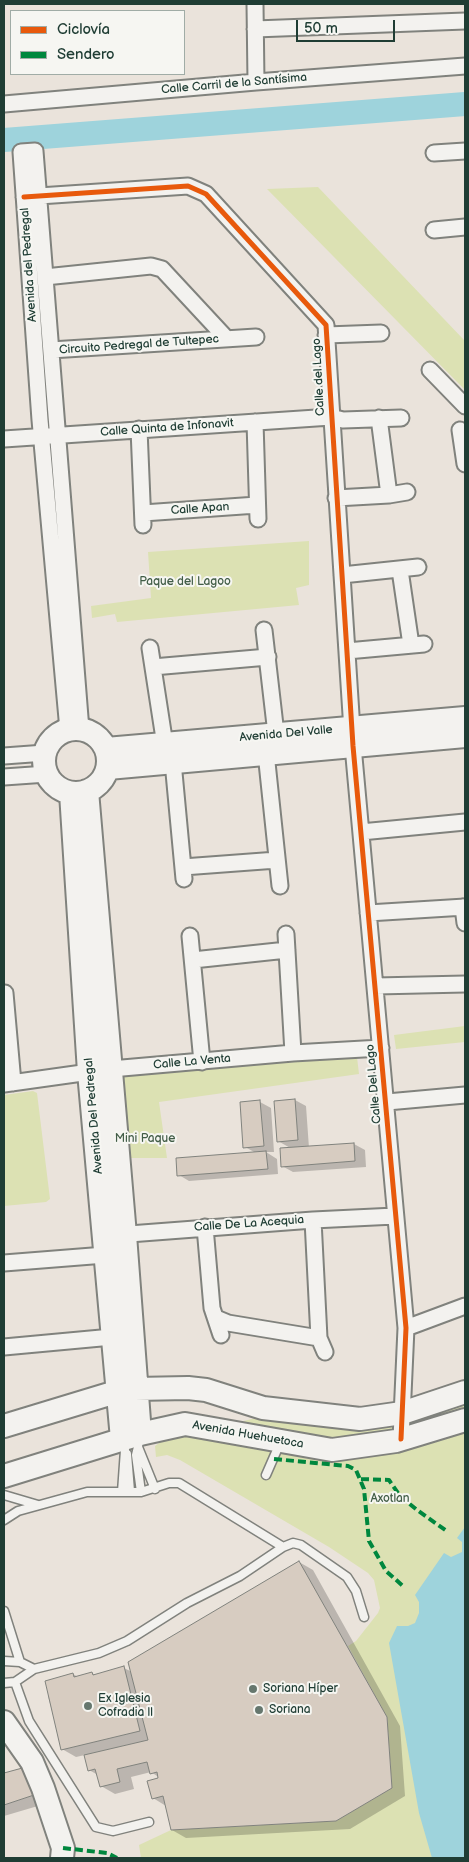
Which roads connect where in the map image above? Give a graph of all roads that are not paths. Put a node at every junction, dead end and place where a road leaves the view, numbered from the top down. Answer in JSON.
{"nodes":[{"id":1,"x":255,"y":4,"type":"edge"},
{"id":2,"x":465,"y":22,"type":"edge"},
{"id":3,"x":255,"y":29,"type":"junction"},
{"id":4,"x":465,"y":66,"type":"edge"},
{"id":5,"x":256,"y":82,"type":"junction"},
{"id":6,"x":4,"y":104,"type":"edge"},
{"id":7,"x":465,"y":151,"type":"edge"},
{"id":8,"x":434,"y":153,"type":"dead end"},
{"id":9,"x":32,"y":197,"type":"junction"},
{"id":10,"x":465,"y":228,"type":"edge"},
{"id":11,"x":434,"y":230,"type":"dead end"},
{"id":12,"x":45,"y":277,"type":"junction"},
{"id":13,"x":381,"y":333,"type":"dead end"},
{"id":14,"x":326,"y":336,"type":"junction"},
{"id":15,"x":256,"y":337,"type":"dead end"},
{"id":16,"x":226,"y":339,"type":"junction"},
{"id":17,"x":51,"y":350,"type":"junction"},
{"id":18,"x":430,"y":370,"type":"dead end"},
{"id":19,"x":465,"y":406,"type":"edge"},
{"id":20,"x":331,"y":417,"type":"junction"},
{"id":21,"x":379,"y":418,"type":"junction"},
{"id":22,"x":401,"y":418,"type":"dead end"},
{"id":23,"x":255,"y":422,"type":"junction"},
{"id":24,"x":139,"y":429,"type":"junction"},
{"id":25,"x":460,"y":430,"type":"dead end"},
{"id":26,"x":58,"y":435,"type":"junction"},
{"id":27,"x":42,"y":436,"type":"junction"},
{"id":28,"x":4,"y":439,"type":"edge"},
{"id":29,"x":465,"y":464,"type":"edge"},
{"id":30,"x":407,"y":492,"type":"dead end"},
{"id":31,"x":389,"y":495,"type":"junction"},
{"id":32,"x":336,"y":498,"type":"junction"},
{"id":33,"x":418,"y":567,"type":"dead end"},
{"id":34,"x":400,"y":570,"type":"junction"},
{"id":35,"x":342,"y":575,"type":"junction"},
{"id":36,"x":264,"y":630,"type":"dead end"},
{"id":37,"x":150,"y":648,"type":"dead end"},
{"id":38,"x":347,"y":651,"type":"junction"},
{"id":39,"x":268,"y":656,"type":"junction"},
{"id":40,"x":153,"y":667,"type":"junction"},
{"id":41,"x":465,"y":718,"type":"edge"},
{"id":42,"x":75,"y":730,"type":"junction"},
{"id":43,"x":465,"y":736,"type":"edge"},
{"id":44,"x":353,"y":737,"type":"junction"},
{"id":45,"x":271,"y":744,"type":"junction"},
{"id":46,"x":169,"y":753,"type":"junction"},
{"id":47,"x":4,"y":756,"type":"edge"},
{"id":48,"x":107,"y":758,"type":"junction"},
{"id":49,"x":46,"y":763,"type":"junction"},
{"id":50,"x":4,"y":777,"type":"edge"},
{"id":51,"x":79,"y":792,"type":"junction"},
{"id":52,"x":465,"y":822,"type":"edge"},
{"id":53,"x":361,"y":832,"type":"junction"},
{"id":54,"x":277,"y":860,"type":"junction"},
{"id":55,"x":280,"y":886,"type":"dead end"},
{"id":56,"x":464,"y":907,"type":"edge"},
{"id":57,"x":368,"y":913,"type":"junction"},
{"id":58,"x":465,"y":923,"type":"edge"},
{"id":59,"x":286,"y":934,"type":"dead end"},
{"id":60,"x":190,"y":936,"type":"dead end"},
{"id":61,"x":287,"y":950,"type":"junction"},
{"id":62,"x":193,"y":960,"type":"junction"},
{"id":63,"x":465,"y":984,"type":"edge"},
{"id":64,"x":376,"y":986,"type":"junction"},
{"id":65,"x":5,"y":993,"type":"edge"},
{"id":66,"x":5,"y":1009,"type":"edge"},
{"id":67,"x":381,"y":1048,"type":"junction"},
{"id":68,"x":293,"y":1053,"type":"junction"},
{"id":69,"x":202,"y":1062,"type":"junction"},
{"id":70,"x":100,"y":1071,"type":"junction"},
{"id":71,"x":9,"y":1084,"type":"edge"},
{"id":72,"x":465,"y":1095,"type":"edge"},
{"id":73,"x":386,"y":1102,"type":"junction"},
{"id":74,"x":395,"y":1216,"type":"junction"},
{"id":75,"x":313,"y":1220,"type":"junction"},
{"id":76,"x":205,"y":1227,"type":"junction"},
{"id":77,"x":112,"y":1242,"type":"junction"},
{"id":78,"x":4,"y":1263,"type":"edge"},
{"id":79,"x":465,"y":1306,"type":"edge"},
{"id":80,"x":216,"y":1318,"type":"junction"},
{"id":81,"x":406,"y":1328,"type":"junction"},
{"id":82,"x":220,"y":1335,"type":"dead end"},
{"id":83,"x":112,"y":1337,"type":"junction"},
{"id":84,"x":319,"y":1338,"type":"junction"},
{"id":85,"x":4,"y":1347,"type":"edge"},
{"id":86,"x":325,"y":1352,"type":"dead end"},
{"id":87,"x":126,"y":1391,"type":"junction"},
{"id":88,"x":465,"y":1392,"type":"edge"},
{"id":89,"x":402,"y":1413,"type":"junction"},
{"id":90,"x":465,"y":1420,"type":"edge"},
{"id":91,"x":4,"y":1426,"type":"edge"},
{"id":92,"x":401,"y":1439,"type":"junction"},
{"id":93,"x":281,"y":1441,"type":"junction"},
{"id":94,"x":131,"y":1443,"type":"junction"},
{"id":95,"x":266,"y":1475,"type":"dead end"},
{"id":96,"x":4,"y":1476,"type":"edge"},
{"id":97,"x":155,"y":1488,"type":"junction"},
{"id":98,"x":126,"y":1491,"type":"junction"},
{"id":99,"x":141,"y":1492,"type":"junction"},
{"id":100,"x":4,"y":1495,"type":"edge"},
{"id":101,"x":38,"y":1505,"type":"junction"},
{"id":102,"x":4,"y":1520,"type":"edge"},
{"id":103,"x":283,"y":1547,"type":"junction"},
{"id":104,"x":4,"y":1611,"type":"edge"},
{"id":105,"x":364,"y":1617,"type":"dead end"},
{"id":106,"x":4,"y":1660,"type":"edge"},
{"id":107,"x":20,"y":1662,"type":"junction"},
{"id":108,"x":34,"y":1669,"type":"junction"},
{"id":109,"x":16,"y":1682,"type":"junction"},
{"id":110,"x":4,"y":1683,"type":"edge"},
{"id":111,"x":4,"y":1722,"type":"edge"},
{"id":112,"x":149,"y":1822,"type":"dead end"},
{"id":113,"x":66,"y":1855,"type":"edge"}],
"edges":[{"from":1,"to":3,"type":"street"},
{"from":2,"to":3,"type":"street"},
{"from":3,"to":5,"type":"street"},
{"from":4,"to":5,"type":"street","name":"Calle Carril de la Santísima"},
{"from":5,"to":6,"type":"street","name":"Calle Carril de la Santísima"},
{"from":7,"to":8,"type":"street"},
{"from":9,"to":12,"type":"street","name":"Avenida del Pedregal"},
{"from":9,"to":14,"type":"street","name":"Calle del Lago"},
{"from":9,"to":27,"type":"street","name":"Avenida del Pedregal"},
{"from":10,"to":11,"type":"street"},
{"from":12,"to":16,"type":"street","name":"Circuito Pedregal de Tultepec"},
{"from":12,"to":17,"type":"street","name":"Avenida del Pedregal"},
{"from":13,"to":14,"type":"street"},
{"from":14,"to":20,"type":"street","name":"Calle del Lago"},
{"from":15,"to":16,"type":"street","name":"Circuito Pedregal de Tultepec"},
{"from":16,"to":17,"type":"street","name":"Circuito Pedregal de Tultepec"},
{"from":17,"to":26,"type":"street","name":"Avenida del Pedregal"},
{"from":18,"to":19,"type":"street"},
{"from":20,"to":21,"type":"street","name":"Calle Quinta de Infonavit"},
{"from":20,"to":23,"type":"street","name":"Calle Quinta de Infonavit"},
{"from":20,"to":32,"type":"street","name":"Calle del Lago"},
{"from":21,"to":22,"type":"street","name":"Calle Quinta de Infonavit"},
{"from":21,"to":31,"type":"street"},
{"from":23,"to":24,"type":"street","name":"Calle Quinta de Infonavit"},
{"from":23,"to":24,"type":"street","name":"Calle Apan"},
{"from":24,"to":26,"type":"street","name":"Calle Quinta de Infonavit"},
{"from":25,"to":29,"type":"street"},
{"from":26,"to":27,"type":"street","name":"Calle Quinta de Infonavit"},
{"from":26,"to":42,"type":"street","name":"Avenida del Pedregal"},
{"from":27,"to":28,"type":"street","name":"Calle Quinta de Infonavit"},
{"from":27,"to":42,"type":"street","name":"Avenida del Pedregal"},
{"from":30,"to":31,"type":"street"},
{"from":31,"to":32,"type":"street"},
{"from":32,"to":35,"type":"street","name":"Calle del Lago"},
{"from":33,"to":34,"type":"street"},
{"from":34,"to":35,"type":"street"},
{"from":34,"to":38,"type":"street"},
{"from":35,"to":38,"type":"street","name":"Calle del Lago"},
{"from":36,"to":39,"type":"street"},
{"from":37,"to":40,"type":"street"},
{"from":38,"to":44,"type":"street","name":"Calle del Lago"},
{"from":39,"to":40,"type":"street"},
{"from":39,"to":45,"type":"street"},
{"from":40,"to":46,"type":"street"},
{"from":41,"to":44,"type":"street","name":"Avenida Del Valle"},
{"from":42,"to":48,"type":"street"},
{"from":42,"to":49,"type":"street"},
{"from":43,"to":44,"type":"street","name":"Avenida Del Valle"},
{"from":44,"to":45,"type":"street","name":"Avenida Del Valle"},
{"from":44,"to":53,"type":"street","name":"Calle Del Lago"},
{"from":45,"to":46,"type":"street","name":"Avenida Del Valle"},
{"from":45,"to":54,"type":"street"},
{"from":46,"to":48,"type":"street","name":"Avenida Del Valle"},
{"from":46,"to":54,"type":"street"},
{"from":47,"to":49,"type":"street"},
{"from":48,"to":51,"type":"street"},
{"from":49,"to":50,"type":"street"},
{"from":49,"to":51,"type":"street"},
{"from":51,"to":70,"type":"street","name":"Avenida Del Pedregal"},
{"from":52,"to":53,"type":"street"},
{"from":53,"to":57,"type":"street","name":"Calle Del Lago"},
{"from":54,"to":55,"type":"street"},
{"from":56,"to":57,"type":"street"},
{"from":56,"to":58,"type":"street"},
{"from":57,"to":64,"type":"street","name":"Calle Del Lago"},
{"from":59,"to":61,"type":"street"},
{"from":60,"to":62,"type":"street"},
{"from":61,"to":62,"type":"street"},
{"from":61,"to":68,"type":"street"},
{"from":62,"to":69,"type":"street"},
{"from":63,"to":64,"type":"street"},
{"from":64,"to":67,"type":"street","name":"Calle Del Lago"},
{"from":65,"to":66,"type":"street"},
{"from":66,"to":71,"type":"street"},
{"from":67,"to":68,"type":"street","name":"Calle La Venta"},
{"from":67,"to":73,"type":"street","name":"Calle Del Lago"},
{"from":68,"to":69,"type":"street","name":"Calle La Venta"},
{"from":69,"to":70,"type":"street","name":"Calle La Venta"},
{"from":70,"to":71,"type":"street","name":"Calle La Venta"},
{"from":70,"to":77,"type":"street","name":"Avenida Del Pedregal"},
{"from":72,"to":73,"type":"street"},
{"from":73,"to":74,"type":"street","name":"Calle Del Lago"},
{"from":74,"to":75,"type":"street","name":"Calle De La Acequia"},
{"from":74,"to":81,"type":"street","name":"Calle Del Lago"},
{"from":75,"to":76,"type":"street","name":"Calle De La Acequia"},
{"from":75,"to":84,"type":"street"},
{"from":76,"to":77,"type":"street","name":"Calle De La Acequia"},
{"from":76,"to":80,"type":"street"},
{"from":77,"to":78,"type":"street","name":"Calle De La Acequia"},
{"from":77,"to":83,"type":"street","name":"Avenida Del Pedregal"},
{"from":77,"to":87,"type":"street","name":"Avenida Del Pedregal"},
{"from":79,"to":81,"type":"street"},
{"from":80,"to":82,"type":"street"},
{"from":80,"to":84,"type":"street"},
{"from":81,"to":89,"type":"street","name":"Calle Del Lago"},
{"from":83,"to":85,"type":"street"},
{"from":83,"to":87,"type":"street","name":"Avenida Del Pedregal"},
{"from":84,"to":86,"type":"street"},
{"from":87,"to":89,"type":"street"},
{"from":87,"to":91,"type":"street"},
{"from":87,"to":94,"type":"street","name":"Avenida Del Pedregal"},
{"from":88,"to":89,"type":"street"},
{"from":89,"to":92,"type":"street","name":"Calle Del Lago"},
{"from":90,"to":92,"type":"street","name":"Avenida Huehuetoca"},
{"from":92,"to":93,"type":"street","name":"Avenida Huehuetoca"},
{"from":93,"to":94,"type":"street","name":"Avenida Huehuetoca"},
{"from":93,"to":95,"type":"lane"},
{"from":94,"to":96,"type":"street","name":"Avenida Huehuetoca"},
{"from":94,"to":97,"type":"lane"},
{"from":94,"to":98,"type":"lane"},
{"from":94,"to":99,"type":"lane"},
{"from":97,"to":99,"type":"lane"},
{"from":97,"to":103,"type":"lane"},
{"from":98,"to":99,"type":"lane"},
{"from":98,"to":101,"type":"lane"},
{"from":100,"to":101,"type":"lane"},
{"from":101,"to":102,"type":"lane"},
{"from":103,"to":105,"type":"lane"},
{"from":103,"to":108,"type":"lane"},
{"from":104,"to":107,"type":"lane"},
{"from":106,"to":107,"type":"lane"},
{"from":107,"to":108,"type":"lane"},
{"from":108,"to":109,"type":"lane"},
{"from":109,"to":110,"type":"lane"},
{"from":109,"to":112,"type":"lane"},
{"from":111,"to":113,"type":"street"}]}
